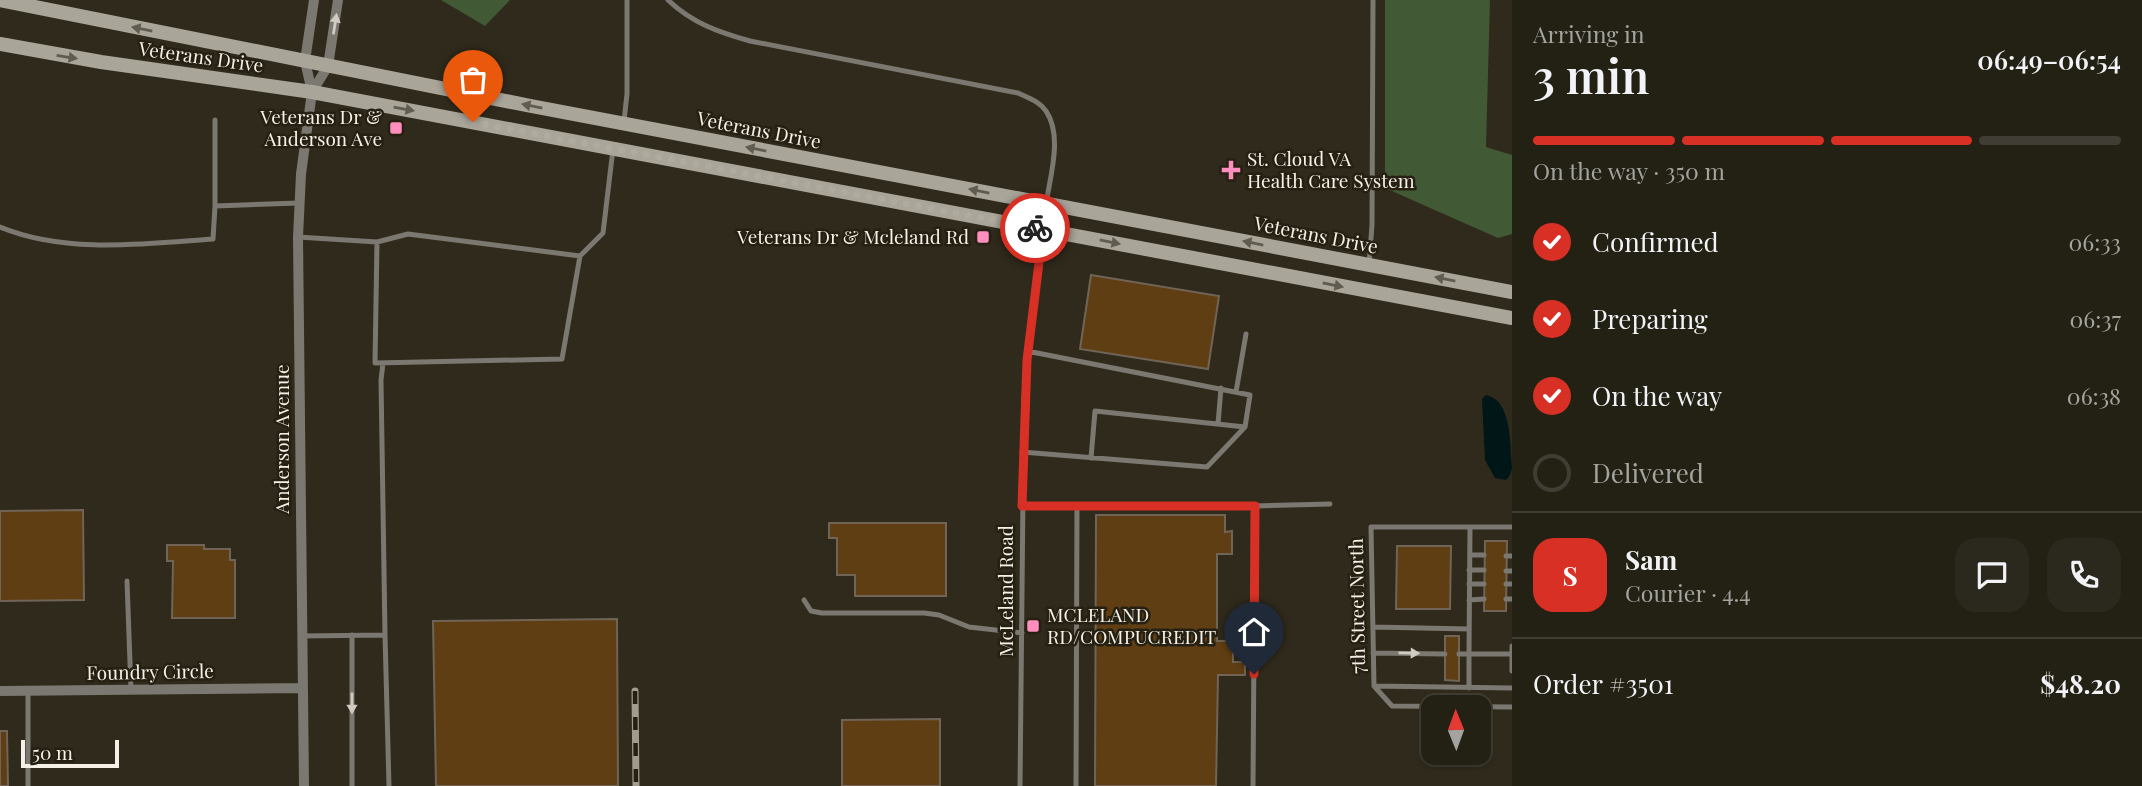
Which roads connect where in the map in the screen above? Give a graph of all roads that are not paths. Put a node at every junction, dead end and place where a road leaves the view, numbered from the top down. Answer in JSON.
{"nodes":[{"id":1,"x":0,"y":0,"type":"edge"},
{"id":2,"x":314,"y":0,"type":"edge"},
{"id":3,"x":338,"y":0,"type":"edge"},
{"id":4,"x":627,"y":0,"type":"edge"},
{"id":5,"x":668,"y":0,"type":"edge"},
{"id":6,"x":1373,"y":0,"type":"edge"},
{"id":7,"x":0,"y":44,"type":"edge"},
{"id":8,"x":305,"y":61,"type":"junction"},
{"id":9,"x":328,"y":66,"type":"junction"},
{"id":10,"x":312,"y":92,"type":"junction"},
{"id":11,"x":215,"y":120,"type":"dead end"},
{"id":12,"x":624,"y":124,"type":"junction"},
{"id":13,"x":613,"y":148,"type":"junction"},
{"id":14,"x":299,"y":203,"type":"junction"},
{"id":15,"x":1046,"y":204,"type":"junction"},
{"id":16,"x":215,"y":206,"type":"junction"},
{"id":17,"x":0,"y":227,"type":"edge"},
{"id":18,"x":1043,"y":230,"type":"junction"},
{"id":19,"x":298,"y":237,"type":"junction"},
{"id":20,"x":376,"y":242,"type":"junction"},
{"id":21,"x":580,"y":256,"type":"junction"},
{"id":22,"x":1369,"y":265,"type":"junction"},
{"id":23,"x":1512,"y":292,"type":"edge"},
{"id":24,"x":1512,"y":318,"type":"edge"},
{"id":25,"x":1246,"y":334,"type":"dead end"},
{"id":26,"x":1027,"y":351,"type":"junction"},
{"id":27,"x":383,"y":363,"type":"junction"},
{"id":28,"x":1221,"y":388,"type":"junction"},
{"id":29,"x":1236,"y":392,"type":"junction"},
{"id":30,"x":1217,"y":424,"type":"junction"},
{"id":31,"x":1245,"y":427,"type":"junction"},
{"id":32,"x":1022,"y":452,"type":"junction"},
{"id":33,"x":1091,"y":458,"type":"junction"},
{"id":34,"x":1330,"y":504,"type":"dead end"},
{"id":35,"x":1022,"y":506,"type":"junction"},
{"id":36,"x":1077,"y":506,"type":"junction"},
{"id":37,"x":1255,"y":506,"type":"junction"},
{"id":38,"x":1470,"y":527,"type":"junction"},
{"id":39,"x":1512,"y":527,"type":"edge"},
{"id":40,"x":1470,"y":555,"type":"junction"},
{"id":41,"x":1485,"y":555,"type":"dead end"},
{"id":42,"x":1469,"y":570,"type":"junction"},
{"id":43,"x":1484,"y":570,"type":"dead end"},
{"id":44,"x":127,"y":581,"type":"dead end"},
{"id":45,"x":1469,"y":584,"type":"junction"},
{"id":46,"x":1484,"y":584,"type":"dead end"},
{"id":47,"x":1484,"y":599,"type":"dead end"},
{"id":48,"x":804,"y":600,"type":"dead end"},
{"id":49,"x":1469,"y":600,"type":"junction"},
{"id":50,"x":1373,"y":627,"type":"junction"},
{"id":51,"x":1469,"y":629,"type":"junction"},
{"id":52,"x":1022,"y":633,"type":"junction"},
{"id":53,"x":352,"y":635,"type":"junction"},
{"id":54,"x":385,"y":635,"type":"junction"},
{"id":55,"x":301,"y":636,"type":"junction"},
{"id":56,"x":1512,"y":646,"type":"edge"},
{"id":57,"x":1373,"y":653,"type":"junction"},
{"id":58,"x":1445,"y":654,"type":"dead end"},
{"id":59,"x":1459,"y":654,"type":"dead end"},
{"id":60,"x":1469,"y":654,"type":"junction"},
{"id":61,"x":1512,"y":654,"type":"edge"},
{"id":62,"x":1512,"y":671,"type":"edge"},
{"id":63,"x":1374,"y":686,"type":"junction"},
{"id":64,"x":301,"y":688,"type":"junction"},
{"id":65,"x":1469,"y":688,"type":"junction"},
{"id":66,"x":1512,"y":688,"type":"edge"},
{"id":67,"x":28,"y":690,"type":"junction"},
{"id":68,"x":131,"y":690,"type":"junction"},
{"id":69,"x":0,"y":691,"type":"edge"},
{"id":70,"x":1512,"y":707,"type":"edge"},
{"id":71,"x":29,"y":786,"type":"edge"},
{"id":72,"x":303,"y":786,"type":"edge"},
{"id":73,"x":352,"y":786,"type":"edge"},
{"id":74,"x":389,"y":786,"type":"edge"},
{"id":75,"x":1020,"y":786,"type":"edge"},
{"id":76,"x":1076,"y":786,"type":"edge"},
{"id":77,"x":1253,"y":786,"type":"edge"}],
"edges":[{"from":8,"to":1,"type":"main road","name":"Veterans Drive","one_way":true},
{"from":2,"to":8,"type":"street","name":"Anderson Avenue"},
{"from":9,"to":3,"type":"street","name":"Anderson Avenue","one_way":true},
{"from":4,"to":12,"type":"lane"},
{"from":5,"to":15,"type":"lane"},
{"from":6,"to":22,"type":"lane"},
{"from":7,"to":10,"type":"main road","name":"Veterans Drive","one_way":true},
{"from":8,"to":9,"type":"main road","name":"Veterans Drive"},
{"from":8,"to":10,"type":"street","name":"Anderson Avenue"},
{"from":9,"to":10,"type":"street","name":"Anderson Avenue"},
{"from":12,"to":9,"type":"main road","name":"Veterans Drive","one_way":true},
{"from":10,"to":13,"type":"main road","name":"Veterans Drive","one_way":true},
{"from":10,"to":14,"type":"street","name":"Anderson Avenue"},
{"from":11,"to":16,"type":"lane"},
{"from":15,"to":12,"type":"main road","name":"Veterans Drive","one_way":true},
{"from":13,"to":18,"type":"main road","name":"Veterans Drive"},
{"from":13,"to":21,"type":"lane"},
{"from":14,"to":16,"type":"lane"},
{"from":14,"to":19,"type":"street","name":"Anderson Avenue"},
{"from":15,"to":18,"type":"street"},
{"from":22,"to":15,"type":"main road","name":"Veterans Drive","one_way":true},
{"from":16,"to":17,"type":"lane"},
{"from":18,"to":24,"type":"main road","name":"Veterans Drive","one_way":true},
{"from":18,"to":26,"type":"lane","name":"McLeland Road"},
{"from":19,"to":20,"type":"lane"},
{"from":19,"to":55,"type":"street","name":"Anderson Avenue"},
{"from":20,"to":21,"type":"lane"},
{"from":20,"to":27,"type":"lane"},
{"from":21,"to":27,"type":"lane"},
{"from":23,"to":22,"type":"main road","name":"Veterans Drive","one_way":true},
{"from":25,"to":29,"type":"lane"},
{"from":26,"to":28,"type":"lane"},
{"from":26,"to":32,"type":"lane","name":"McLeland Road"},
{"from":27,"to":54,"type":"lane"},
{"from":28,"to":29,"type":"lane"},
{"from":28,"to":30,"type":"lane"},
{"from":29,"to":31,"type":"lane"},
{"from":30,"to":31,"type":"lane"},
{"from":30,"to":33,"type":"lane"},
{"from":31,"to":33,"type":"lane"},
{"from":32,"to":33,"type":"lane"},
{"from":32,"to":35,"type":"lane","name":"McLeland Road"},
{"from":34,"to":37,"type":"lane"},
{"from":35,"to":36,"type":"lane"},
{"from":35,"to":52,"type":"lane","name":"McLeland Road"},
{"from":36,"to":37,"type":"lane"},
{"from":36,"to":76,"type":"lane"},
{"from":37,"to":77,"type":"lane"},
{"from":38,"to":39,"type":"lane","name":"7th Street North"},
{"from":38,"to":40,"type":"lane"},
{"from":38,"to":50,"type":"lane","name":"7th Street North"},
{"from":40,"to":41,"type":"lane"},
{"from":40,"to":42,"type":"lane"},
{"from":42,"to":43,"type":"lane"},
{"from":42,"to":45,"type":"lane"},
{"from":44,"to":68,"type":"lane"},
{"from":45,"to":46,"type":"lane"},
{"from":45,"to":49,"type":"lane"},
{"from":47,"to":49,"type":"lane"},
{"from":48,"to":52,"type":"lane"},
{"from":49,"to":51,"type":"lane"},
{"from":50,"to":51,"type":"lane"},
{"from":50,"to":57,"type":"lane","name":"7th Street North"},
{"from":51,"to":60,"type":"lane"},
{"from":52,"to":75,"type":"lane","name":"McLeland Road"},
{"from":53,"to":54,"type":"lane"},
{"from":53,"to":55,"type":"lane"},
{"from":53,"to":73,"type":"lane","one_way":true},
{"from":54,"to":74,"type":"lane"},
{"from":55,"to":64,"type":"street","name":"Anderson Avenue"},
{"from":56,"to":61,"type":"lane"},
{"from":57,"to":58,"type":"lane","one_way":true},
{"from":57,"to":63,"type":"lane","name":"7th Street North"},
{"from":59,"to":60,"type":"lane"},
{"from":60,"to":61,"type":"lane"},
{"from":60,"to":65,"type":"lane"},
{"from":61,"to":62,"type":"lane"},
{"from":63,"to":65,"type":"lane","name":"7th Street North"},
{"from":63,"to":70,"type":"lane"},
{"from":64,"to":68,"type":"street","name":"Foundry Circle"},
{"from":64,"to":72,"type":"street","name":"Anderson Avenue"},
{"from":65,"to":66,"type":"lane","name":"7th Street North"},
{"from":67,"to":68,"type":"street","name":"Foundry Circle"},
{"from":67,"to":69,"type":"street","name":"Foundry Circle"},
{"from":67,"to":71,"type":"lane"}]}
